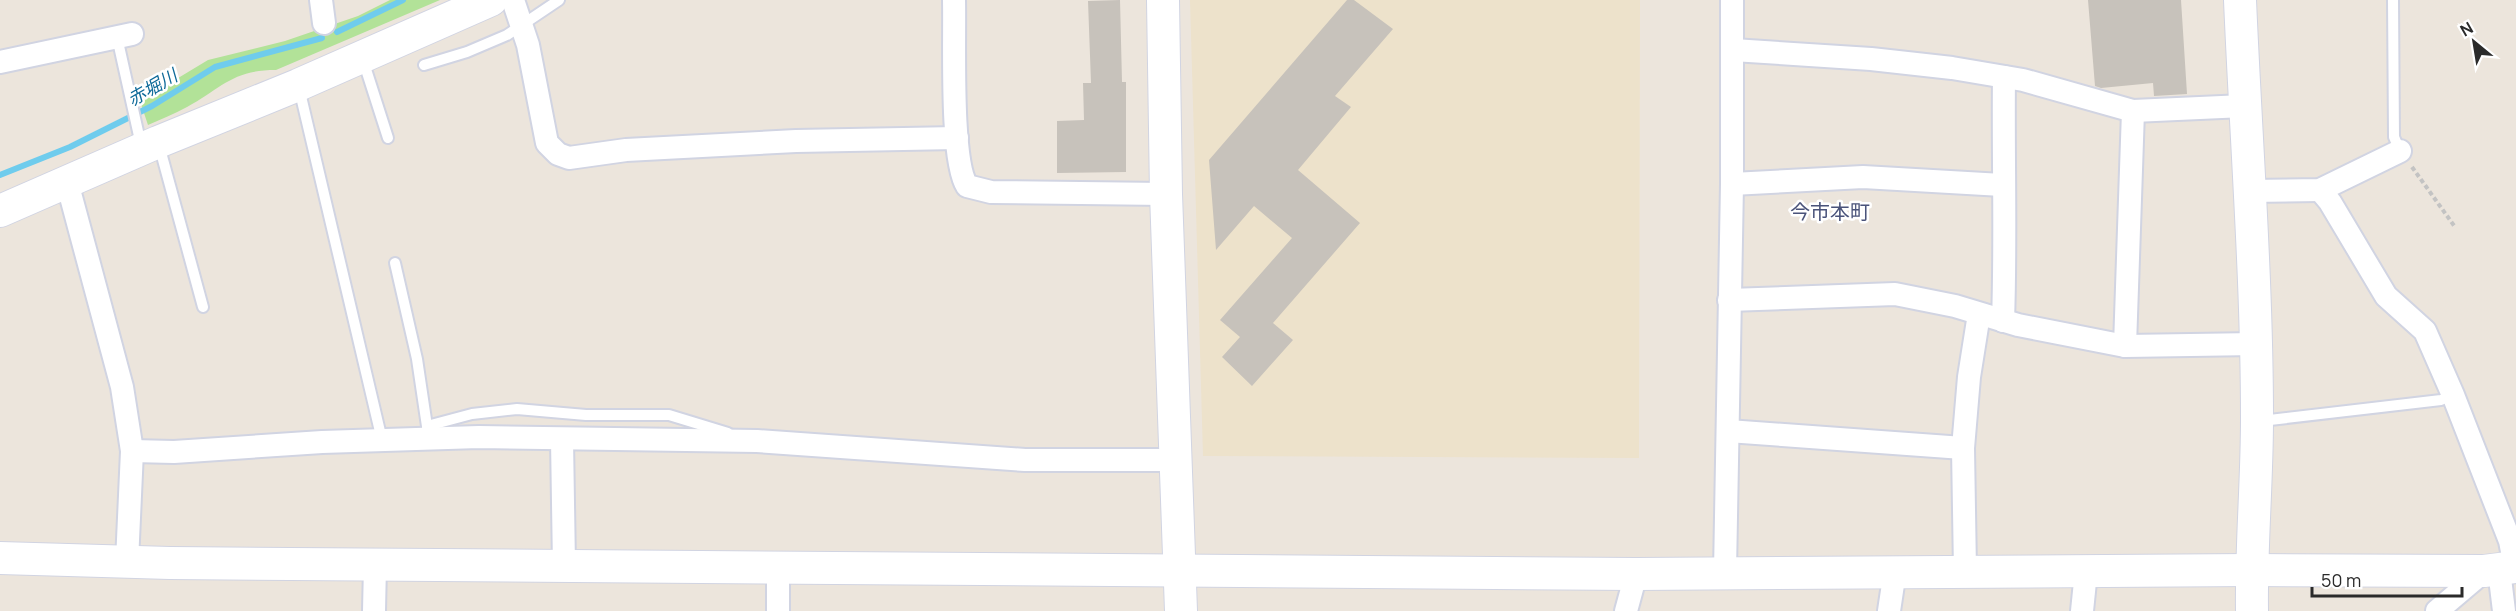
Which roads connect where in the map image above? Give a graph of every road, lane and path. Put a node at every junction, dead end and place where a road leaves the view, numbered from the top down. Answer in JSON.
{"nodes":[{"id":1,"x":321,"y":0,"type":"edge"},
{"id":2,"x":491,"y":0,"type":"edge"},
{"id":3,"x":513,"y":0,"type":"edge"},
{"id":4,"x":559,"y":0,"type":"edge"},
{"id":5,"x":954,"y":0,"type":"edge"},
{"id":6,"x":1162,"y":0,"type":"edge"},
{"id":7,"x":1732,"y":0,"type":"edge"},
{"id":8,"x":2240,"y":0,"type":"edge"},
{"id":9,"x":2393,"y":0,"type":"edge"},
{"id":10,"x":324,"y":23,"type":"dead end"},
{"id":11,"x":522,"y":27,"type":"junction"},
{"id":12,"x":125,"y":36,"type":"joint"},
{"id":13,"x":1733,"y":50,"type":"junction"},
{"id":14,"x":362,"y":57,"type":"junction"},
{"id":15,"x":0,"y":62,"type":"edge"},
{"id":16,"x":424,"y":66,"type":"dead end"},
{"id":17,"x":2004,"y":77,"type":"junction"},
{"id":18,"x":298,"y":85,"type":"junction"},
{"id":19,"x":2244,"y":106,"type":"junction"},
{"id":20,"x":2133,"y":111,"type":"junction"},
{"id":21,"x":388,"y":138,"type":"dead end"},
{"id":22,"x":957,"y":138,"type":"junction"},
{"id":23,"x":150,"y":145,"type":"junction"},
{"id":24,"x":2400,"y":151,"type":"junction"},
{"id":25,"x":68,"y":182,"type":"junction"},
{"id":26,"x":1732,"y":183,"type":"junction"},
{"id":27,"x":2002,"y":185,"type":"junction"},
{"id":28,"x":2248,"y":190,"type":"junction"},
{"id":29,"x":2320,"y":190,"type":"junction"},
{"id":30,"x":1166,"y":194,"type":"junction"},
{"id":31,"x":0,"y":211,"type":"edge"},
{"id":32,"x":2455,"y":227,"type":"dead end"},
{"id":33,"x":395,"y":263,"type":"dead end"},
{"id":34,"x":1730,"y":300,"type":"junction"},
{"id":35,"x":203,"y":307,"type":"dead end"},
{"id":36,"x":1979,"y":314,"type":"junction"},
{"id":37,"x":2003,"y":321,"type":"junction"},
{"id":38,"x":2256,"y":344,"type":"junction"},
{"id":39,"x":2125,"y":346,"type":"junction"},
{"id":40,"x":2454,"y":395,"type":"junction"},
{"id":41,"x":2257,"y":421,"type":"junction"},
{"id":42,"x":1728,"y":431,"type":"junction"},
{"id":43,"x":428,"y":433,"type":"junction"},
{"id":44,"x":562,"y":439,"type":"junction"},
{"id":45,"x":382,"y":440,"type":"junction"},
{"id":46,"x":757,"y":441,"type":"junction"},
{"id":47,"x":1964,"y":448,"type":"junction"},
{"id":48,"x":132,"y":452,"type":"junction"},
{"id":49,"x":1177,"y":460,"type":"junction"},
{"id":50,"x":0,"y":558,"type":"edge"},
{"id":51,"x":128,"y":562,"type":"junction"},
{"id":52,"x":375,"y":565,"type":"junction"},
{"id":53,"x":564,"y":566,"type":"junction"},
{"id":54,"x":778,"y":566,"type":"junction"},
{"id":55,"x":1180,"y":569,"type":"junction"},
{"id":56,"x":2504,"y":569,"type":"edge"},
{"id":57,"x":2252,"y":570,"type":"junction"},
{"id":58,"x":1895,"y":571,"type":"junction"},
{"id":59,"x":1965,"y":571,"type":"junction"},
{"id":60,"x":1725,"y":572,"type":"junction"},
{"id":61,"x":2086,"y":572,"type":"junction"},
{"id":62,"x":1636,"y":574,"type":"junction"},
{"id":63,"x":374,"y":611,"type":"edge"},
{"id":64,"x":778,"y":611,"type":"edge"},
{"id":65,"x":1181,"y":611,"type":"edge"},
{"id":66,"x":1626,"y":611,"type":"edge"},
{"id":67,"x":1889,"y":611,"type":"edge"},
{"id":68,"x":2082,"y":611,"type":"edge"},
{"id":69,"x":2252,"y":611,"type":"edge"},
{"id":70,"x":2437,"y":611,"type":"edge"},
{"id":71,"x":2504,"y":611,"type":"edge"}],
"edges":[{"from":1,"to":10,"type":"street"},
{"from":2,"to":14,"type":"street"},
{"from":3,"to":11,"type":"street"},
{"from":4,"to":11,"type":"lane"},
{"from":5,"to":22,"type":"street"},
{"from":6,"to":30,"type":"street"},
{"from":7,"to":13,"type":"street"},
{"from":8,"to":19,"type":"street"},
{"from":9,"to":24,"type":"lane"},
{"from":11,"to":16,"type":"lane"},
{"from":11,"to":22,"type":"street"},
{"from":12,"to":15,"type":"street"},
{"from":12,"to":23,"type":"lane"},
{"from":13,"to":17,"type":"street"},
{"from":13,"to":26,"type":"street"},
{"from":14,"to":18,"type":"street"},
{"from":14,"to":21,"type":"lane"},
{"from":17,"to":20,"type":"street"},
{"from":17,"to":27,"type":"street"},
{"from":18,"to":23,"type":"street"},
{"from":18,"to":45,"type":"lane"},
{"from":19,"to":20,"type":"street"},
{"from":19,"to":28,"type":"street"},
{"from":20,"to":39,"type":"street"},
{"from":22,"to":30,"type":"street"},
{"from":23,"to":25,"type":"street"},
{"from":23,"to":35,"type":"lane"},
{"from":24,"to":29,"type":"street"},
{"from":24,"to":32,"type":"path"},
{"from":25,"to":31,"type":"street"},
{"from":25,"to":48,"type":"street"},
{"from":26,"to":27,"type":"street"},
{"from":26,"to":34,"type":"street"},
{"from":27,"to":37,"type":"street"},
{"from":28,"to":29,"type":"street"},
{"from":28,"to":38,"type":"street"},
{"from":29,"to":40,"type":"street"},
{"from":30,"to":49,"type":"street"},
{"from":33,"to":43,"type":"lane"},
{"from":34,"to":36,"type":"street"},
{"from":34,"to":42,"type":"street"},
{"from":36,"to":37,"type":"street"},
{"from":36,"to":47,"type":"street"},
{"from":37,"to":39,"type":"street"},
{"from":38,"to":39,"type":"street"},
{"from":38,"to":41,"type":"street"},
{"from":40,"to":41,"type":"lane"},
{"from":40,"to":56,"type":"street"},
{"from":41,"to":57,"type":"street"},
{"from":42,"to":47,"type":"street"},
{"from":42,"to":60,"type":"street"},
{"from":43,"to":44,"type":"street"},
{"from":43,"to":45,"type":"street"},
{"from":43,"to":46,"type":"lane"},
{"from":44,"to":46,"type":"street"},
{"from":44,"to":53,"type":"street"},
{"from":45,"to":48,"type":"street"},
{"from":46,"to":49,"type":"street"},
{"from":47,"to":59,"type":"street"},
{"from":48,"to":51,"type":"street"},
{"from":49,"to":55,"type":"street"},
{"from":50,"to":51,"type":"street"},
{"from":51,"to":52,"type":"street"},
{"from":52,"to":53,"type":"street"},
{"from":52,"to":63,"type":"street"},
{"from":53,"to":54,"type":"street"},
{"from":54,"to":55,"type":"street"},
{"from":54,"to":64,"type":"street"},
{"from":55,"to":62,"type":"street"},
{"from":55,"to":65,"type":"street"},
{"from":56,"to":57,"type":"street"},
{"from":56,"to":70,"type":"street"},
{"from":56,"to":71,"type":"street"},
{"from":57,"to":61,"type":"street"},
{"from":57,"to":69,"type":"street"},
{"from":58,"to":59,"type":"street"},
{"from":58,"to":60,"type":"street"},
{"from":58,"to":67,"type":"street"},
{"from":59,"to":61,"type":"street"},
{"from":60,"to":62,"type":"street"},
{"from":61,"to":68,"type":"street"},
{"from":62,"to":66,"type":"street"}]}
